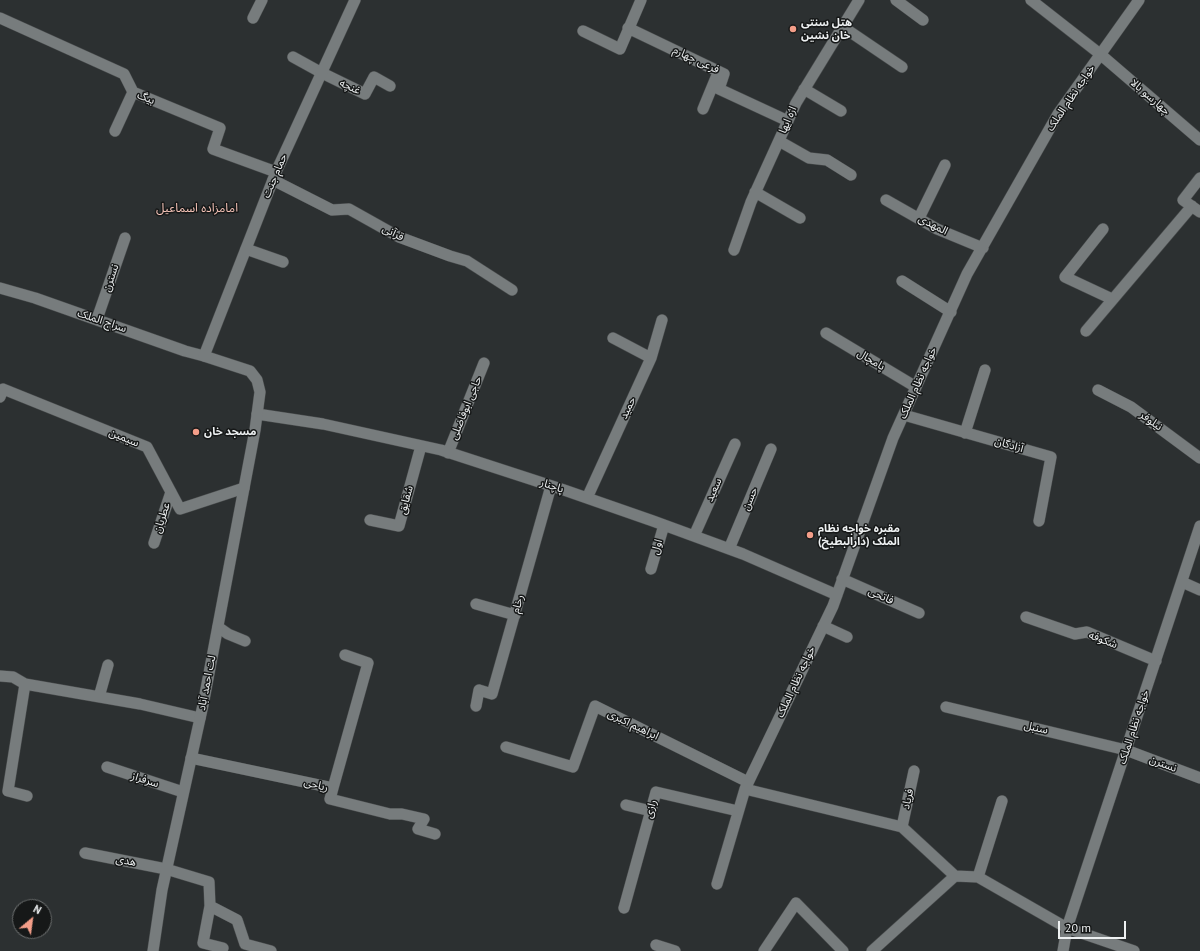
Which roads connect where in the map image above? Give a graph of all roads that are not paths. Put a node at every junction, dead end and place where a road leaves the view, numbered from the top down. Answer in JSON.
{"nodes":[{"id":1,"x":262,"y":0,"type":"edge"},
{"id":2,"x":355,"y":0,"type":"edge"},
{"id":3,"x":641,"y":0,"type":"edge"},
{"id":4,"x":859,"y":0,"type":"edge"},
{"id":5,"x":896,"y":0,"type":"edge"},
{"id":6,"x":1031,"y":0,"type":"edge"},
{"id":7,"x":1139,"y":0,"type":"edge"},
{"id":8,"x":0,"y":18,"type":"edge"},
{"id":9,"x":253,"y":18,"type":"dead end"},
{"id":10,"x":923,"y":20,"type":"dead end"},
{"id":11,"x":843,"y":27,"type":"junction"},
{"id":12,"x":628,"y":28,"type":"junction"},
{"id":13,"x":583,"y":31,"type":"dead end"},
{"id":14,"x":1100,"y":54,"type":"junction"},
{"id":15,"x":292,"y":57,"type":"dead end"},
{"id":16,"x":902,"y":67,"type":"dead end"},
{"id":17,"x":719,"y":71,"type":"junction"},
{"id":18,"x":322,"y":73,"type":"junction"},
{"id":19,"x":390,"y":86,"type":"dead end"},
{"id":20,"x":804,"y":89,"type":"junction"},
{"id":21,"x":133,"y":92,"type":"junction"},
{"id":22,"x":703,"y":109,"type":"dead end"},
{"id":23,"x":841,"y":111,"type":"dead end"},
{"id":24,"x":788,"y":121,"type":"junction"},
{"id":25,"x":115,"y":131,"type":"dead end"},
{"id":26,"x":1200,"y":140,"type":"edge"},
{"id":27,"x":779,"y":141,"type":"junction"},
{"id":28,"x":945,"y":165,"type":"dead end"},
{"id":29,"x":851,"y":175,"type":"dead end"},
{"id":30,"x":275,"y":176,"type":"junction"},
{"id":31,"x":1200,"y":178,"type":"edge"},
{"id":32,"x":755,"y":192,"type":"junction"},
{"id":33,"x":886,"y":200,"type":"dead end"},
{"id":34,"x":1196,"y":209,"type":"edge"},
{"id":35,"x":800,"y":218,"type":"dead end"},
{"id":36,"x":919,"y":218,"type":"junction"},
{"id":37,"x":1103,"y":229,"type":"dead end"},
{"id":38,"x":125,"y":238,"type":"dead end"},
{"id":39,"x":983,"y":248,"type":"junction"},
{"id":40,"x":246,"y":249,"type":"junction"},
{"id":41,"x":734,"y":250,"type":"dead end"},
{"id":42,"x":282,"y":262,"type":"dead end"},
{"id":43,"x":902,"y":281,"type":"dead end"},
{"id":44,"x":0,"y":288,"type":"edge"},
{"id":45,"x":512,"y":290,"type":"dead end"},
{"id":46,"x":1112,"y":300,"type":"junction"},
{"id":47,"x":951,"y":312,"type":"junction"},
{"id":48,"x":97,"y":319,"type":"junction"},
{"id":49,"x":662,"y":320,"type":"dead end"},
{"id":50,"x":1086,"y":331,"type":"dead end"},
{"id":51,"x":826,"y":333,"type":"dead end"},
{"id":52,"x":613,"y":338,"type":"dead end"},
{"id":53,"x":204,"y":356,"type":"junction"},
{"id":54,"x":651,"y":358,"type":"junction"},
{"id":55,"x":484,"y":363,"type":"dead end"},
{"id":56,"x":985,"y":370,"type":"dead end"},
{"id":57,"x":916,"y":387,"type":"junction"},
{"id":58,"x":1098,"y":390,"type":"dead end"},
{"id":59,"x":0,"y":397,"type":"edge"},
{"id":60,"x":257,"y":414,"type":"junction"},
{"id":61,"x":904,"y":415,"type":"junction"},
{"id":62,"x":965,"y":433,"type":"junction"},
{"id":63,"x":735,"y":444,"type":"dead end"},
{"id":64,"x":421,"y":446,"type":"junction"},
{"id":65,"x":771,"y":449,"type":"dead end"},
{"id":66,"x":448,"y":452,"type":"junction"},
{"id":67,"x":1200,"y":458,"type":"edge"},
{"id":68,"x":551,"y":486,"type":"junction"},
{"id":69,"x":244,"y":488,"type":"junction"},
{"id":70,"x":171,"y":492,"type":"junction"},
{"id":71,"x":587,"y":498,"type":"junction"},
{"id":72,"x":370,"y":520,"type":"dead end"},
{"id":73,"x":1039,"y":521,"type":"dead end"},
{"id":74,"x":664,"y":525,"type":"junction"},
{"id":75,"x":1200,"y":526,"type":"edge"},
{"id":76,"x":694,"y":536,"type":"junction"},
{"id":77,"x":154,"y":543,"type":"dead end"},
{"id":78,"x":728,"y":549,"type":"junction"},
{"id":79,"x":651,"y":569,"type":"dead end"},
{"id":80,"x":842,"y":579,"type":"junction"},
{"id":81,"x":1182,"y":582,"type":"junction"},
{"id":82,"x":1200,"y":590,"type":"edge"},
{"id":83,"x":837,"y":595,"type":"junction"},
{"id":84,"x":476,"y":604,"type":"dead end"},
{"id":85,"x":919,"y":613,"type":"dead end"},
{"id":86,"x":515,"y":615,"type":"junction"},
{"id":87,"x":1026,"y":617,"type":"dead end"},
{"id":88,"x":823,"y":626,"type":"junction"},
{"id":89,"x":218,"y":627,"type":"junction"},
{"id":90,"x":847,"y":637,"type":"dead end"},
{"id":91,"x":245,"y":640,"type":"dead end"},
{"id":92,"x":345,"y":655,"type":"dead end"},
{"id":93,"x":1156,"y":661,"type":"junction"},
{"id":94,"x":108,"y":665,"type":"dead end"},
{"id":95,"x":0,"y":676,"type":"edge"},
{"id":96,"x":25,"y":684,"type":"junction"},
{"id":97,"x":99,"y":697,"type":"junction"},
{"id":98,"x":476,"y":706,"type":"dead end"},
{"id":99,"x":946,"y":707,"type":"dead end"},
{"id":100,"x":200,"y":718,"type":"junction"},
{"id":101,"x":506,"y":747,"type":"dead end"},
{"id":102,"x":1126,"y":750,"type":"junction"},
{"id":103,"x":191,"y":758,"type":"junction"},
{"id":104,"x":107,"y":767,"type":"dead end"},
{"id":105,"x":914,"y":771,"type":"dead end"},
{"id":106,"x":1200,"y":778,"type":"edge"},
{"id":107,"x":746,"y":786,"type":"junction"},
{"id":108,"x":333,"y":788,"type":"junction"},
{"id":109,"x":184,"y":792,"type":"junction"},
{"id":110,"x":27,"y":796,"type":"dead end"},
{"id":111,"x":1002,"y":801,"type":"dead end"},
{"id":112,"x":626,"y":805,"type":"dead end"},
{"id":113,"x":738,"y":811,"type":"junction"},
{"id":114,"x":650,"y":812,"type":"junction"},
{"id":115,"x":902,"y":827,"type":"junction"},
{"id":116,"x":435,"y":834,"type":"dead end"},
{"id":117,"x":85,"y":853,"type":"dead end"},
{"id":118,"x":166,"y":869,"type":"junction"},
{"id":119,"x":955,"y":876,"type":"junction"},
{"id":120,"x":978,"y":877,"type":"junction"},
{"id":121,"x":717,"y":884,"type":"dead end"},
{"id":122,"x":210,"y":906,"type":"junction"},
{"id":123,"x":624,"y":908,"type":"dead end"},
{"id":124,"x":1067,"y":928,"type":"junction"},
{"id":125,"x":656,"y":945,"type":"dead end"},
{"id":126,"x":223,"y":948,"type":"dead end"},
{"id":127,"x":153,"y":951,"type":"edge"},
{"id":128,"x":271,"y":951,"type":"edge"},
{"id":129,"x":675,"y":951,"type":"edge"},
{"id":130,"x":764,"y":951,"type":"edge"},
{"id":131,"x":843,"y":951,"type":"edge"},
{"id":132,"x":872,"y":951,"type":"edge"},
{"id":133,"x":1062,"y":951,"type":"edge"},
{"id":134,"x":1134,"y":951,"type":"edge"}],
"edges":[{"from":1,"to":9,"type":"street"},
{"from":2,"to":18,"type":"street","name":"حمام جنت"},
{"from":3,"to":12,"type":"street"},
{"from":4,"to":11,"type":"street","name":"اژه ایها"},
{"from":5,"to":10,"type":"street"},
{"from":6,"to":14,"type":"street"},
{"from":7,"to":14,"type":"street","name":"خواجه نظام الملک"},
{"from":8,"to":21,"type":"street","name":"بیگ"},
{"from":11,"to":16,"type":"street"},
{"from":11,"to":20,"type":"street","name":"اژه ایها"},
{"from":12,"to":13,"type":"street"},
{"from":12,"to":17,"type":"street","name":"فرعی چهارم"},
{"from":14,"to":26,"type":"street","name":"چهارسو بالا"},
{"from":14,"to":39,"type":"street","name":"خواجه نظام الملک"},
{"from":15,"to":18,"type":"street"},
{"from":17,"to":22,"type":"street"},
{"from":17,"to":24,"type":"street","name":"فرعی چهارم"},
{"from":18,"to":19,"type":"street","name":"غنچه"},
{"from":18,"to":30,"type":"street","name":"حمام جنت"},
{"from":20,"to":23,"type":"street"},
{"from":20,"to":24,"type":"street","name":"اژه ایها"},
{"from":21,"to":25,"type":"street"},
{"from":21,"to":30,"type":"street","name":"بیگ"},
{"from":24,"to":27,"type":"street","name":"اژه ایها"},
{"from":27,"to":29,"type":"street"},
{"from":27,"to":32,"type":"street","name":"اژه ایها"},
{"from":28,"to":36,"type":"street"},
{"from":30,"to":40,"type":"street","name":"حمام جنت"},
{"from":30,"to":45,"type":"street","name":"قرآنی"},
{"from":31,"to":34,"type":"street"},
{"from":32,"to":35,"type":"street"},
{"from":32,"to":41,"type":"street","name":"اژه ایها"},
{"from":33,"to":36,"type":"street","name":"المهدی"},
{"from":34,"to":46,"type":"street"},
{"from":36,"to":39,"type":"street","name":"المهدی"},
{"from":37,"to":46,"type":"street"},
{"from":38,"to":48,"type":"street","name":"نسترن"},
{"from":39,"to":47,"type":"street","name":"خواجه نظام الملک"},
{"from":40,"to":42,"type":"street"},
{"from":40,"to":53,"type":"street","name":"حمام جنت"},
{"from":43,"to":47,"type":"street"},
{"from":44,"to":48,"type":"street","name":"سراج الملک"},
{"from":46,"to":50,"type":"street"},
{"from":47,"to":57,"type":"street","name":"خواجه نظام الملک"},
{"from":48,"to":53,"type":"street","name":"سراج الملک"},
{"from":49,"to":54,"type":"street","name":"حمید"},
{"from":51,"to":57,"type":"street","name":"پامچال"},
{"from":52,"to":54,"type":"street"},
{"from":53,"to":60,"type":"street"},
{"from":54,"to":71,"type":"street","name":"حمید"},
{"from":55,"to":66,"type":"street","name":"حاجی ابوفاضلی"},
{"from":56,"to":62,"type":"street"},
{"from":57,"to":61,"type":"street","name":"خواجه نظام الملک"},
{"from":58,"to":67,"type":"street","name":"نیلوفر"},
{"from":59,"to":70,"type":"street","name":"سیمین"},
{"from":60,"to":64,"type":"street","name":"پاچنار"},
{"from":60,"to":69,"type":"street","name":"لت احمد آباد"},
{"from":61,"to":62,"type":"street","name":"آزادگان"},
{"from":61,"to":80,"type":"street","name":"خواجه نظام الملک"},
{"from":62,"to":73,"type":"street","name":"آزادگان"},
{"from":63,"to":76,"type":"street","name":"سعید"},
{"from":64,"to":66,"type":"street","name":"پاچنار"},
{"from":64,"to":72,"type":"street","name":"شقایق"},
{"from":65,"to":78,"type":"street","name":"حسن"},
{"from":66,"to":68,"type":"street","name":"پاچنار"},
{"from":68,"to":71,"type":"street","name":"پاچنار"},
{"from":68,"to":86,"type":"street","name":"رخام"},
{"from":69,"to":70,"type":"street","name":"سیمین"},
{"from":69,"to":89,"type":"street","name":"لت احمد آباد"},
{"from":70,"to":77,"type":"street","name":"عطریان"},
{"from":71,"to":74,"type":"street","name":"پاچنار"},
{"from":74,"to":76,"type":"street","name":"پاچنار"},
{"from":74,"to":79,"type":"street","name":"اول"},
{"from":75,"to":81,"type":"street","name":"خواجه نظام الملک"},
{"from":76,"to":78,"type":"street","name":"پاچنار"},
{"from":78,"to":83,"type":"street","name":"پاچنار"},
{"from":80,"to":83,"type":"street","name":"خواجه نظام الملک"},
{"from":80,"to":85,"type":"street","name":"فاتحی"},
{"from":81,"to":82,"type":"street"},
{"from":81,"to":93,"type":"street","name":"خواجه نظام الملک"},
{"from":83,"to":88,"type":"street","name":"خواجه نظام الملک"},
{"from":84,"to":86,"type":"street"},
{"from":86,"to":98,"type":"street","name":"رخام"},
{"from":87,"to":93,"type":"street","name":"شکوفه"},
{"from":88,"to":90,"type":"street"},
{"from":88,"to":107,"type":"street","name":"خواجه نظام الملک"},
{"from":89,"to":91,"type":"street"},
{"from":89,"to":100,"type":"street","name":"لت احمد آباد"},
{"from":92,"to":108,"type":"street"},
{"from":93,"to":102,"type":"street","name":"خواجه نظام الملک"},
{"from":94,"to":97,"type":"street"},
{"from":95,"to":96,"type":"street"},
{"from":96,"to":97,"type":"street"},
{"from":96,"to":110,"type":"street"},
{"from":97,"to":100,"type":"street"},
{"from":99,"to":102,"type":"street","name":"سنبل"},
{"from":100,"to":103,"type":"street","name":"لت احمد آباد"},
{"from":101,"to":107,"type":"street","name":"ابراهیم اکبری"},
{"from":102,"to":106,"type":"street","name":"نسترن"},
{"from":102,"to":124,"type":"street","name":"خواجه نظام الملک"},
{"from":103,"to":108,"type":"street","name":"ریاحی"},
{"from":103,"to":109,"type":"street","name":"لت احمد آباد"},
{"from":104,"to":109,"type":"street","name":"سرفراز"},
{"from":105,"to":115,"type":"street","name":"فریاد"},
{"from":107,"to":113,"type":"street","name":"خواجه نظام الملک"},
{"from":107,"to":115,"type":"street"},
{"from":108,"to":116,"type":"street","name":"ریاحی"},
{"from":109,"to":118,"type":"street","name":"لت احمد آباد"},
{"from":111,"to":120,"type":"street"},
{"from":112,"to":114,"type":"street"},
{"from":113,"to":114,"type":"street","name":"رازی"},
{"from":113,"to":121,"type":"street","name":"خواجه نظام الملک"},
{"from":114,"to":123,"type":"street","name":"رازی"},
{"from":115,"to":119,"type":"street"},
{"from":117,"to":118,"type":"street","name":"هدی"},
{"from":118,"to":122,"type":"street","name":"هدی"},
{"from":118,"to":127,"type":"street","name":"لت احمد آباد"},
{"from":119,"to":120,"type":"street"},
{"from":119,"to":132,"type":"street"},
{"from":120,"to":124,"type":"street"},
{"from":122,"to":126,"type":"street"},
{"from":122,"to":128,"type":"street"},
{"from":124,"to":133,"type":"street","name":"خواجه نظام الملک"},
{"from":124,"to":134,"type":"street"},
{"from":125,"to":129,"type":"street"},
{"from":130,"to":131,"type":"street"}]}
